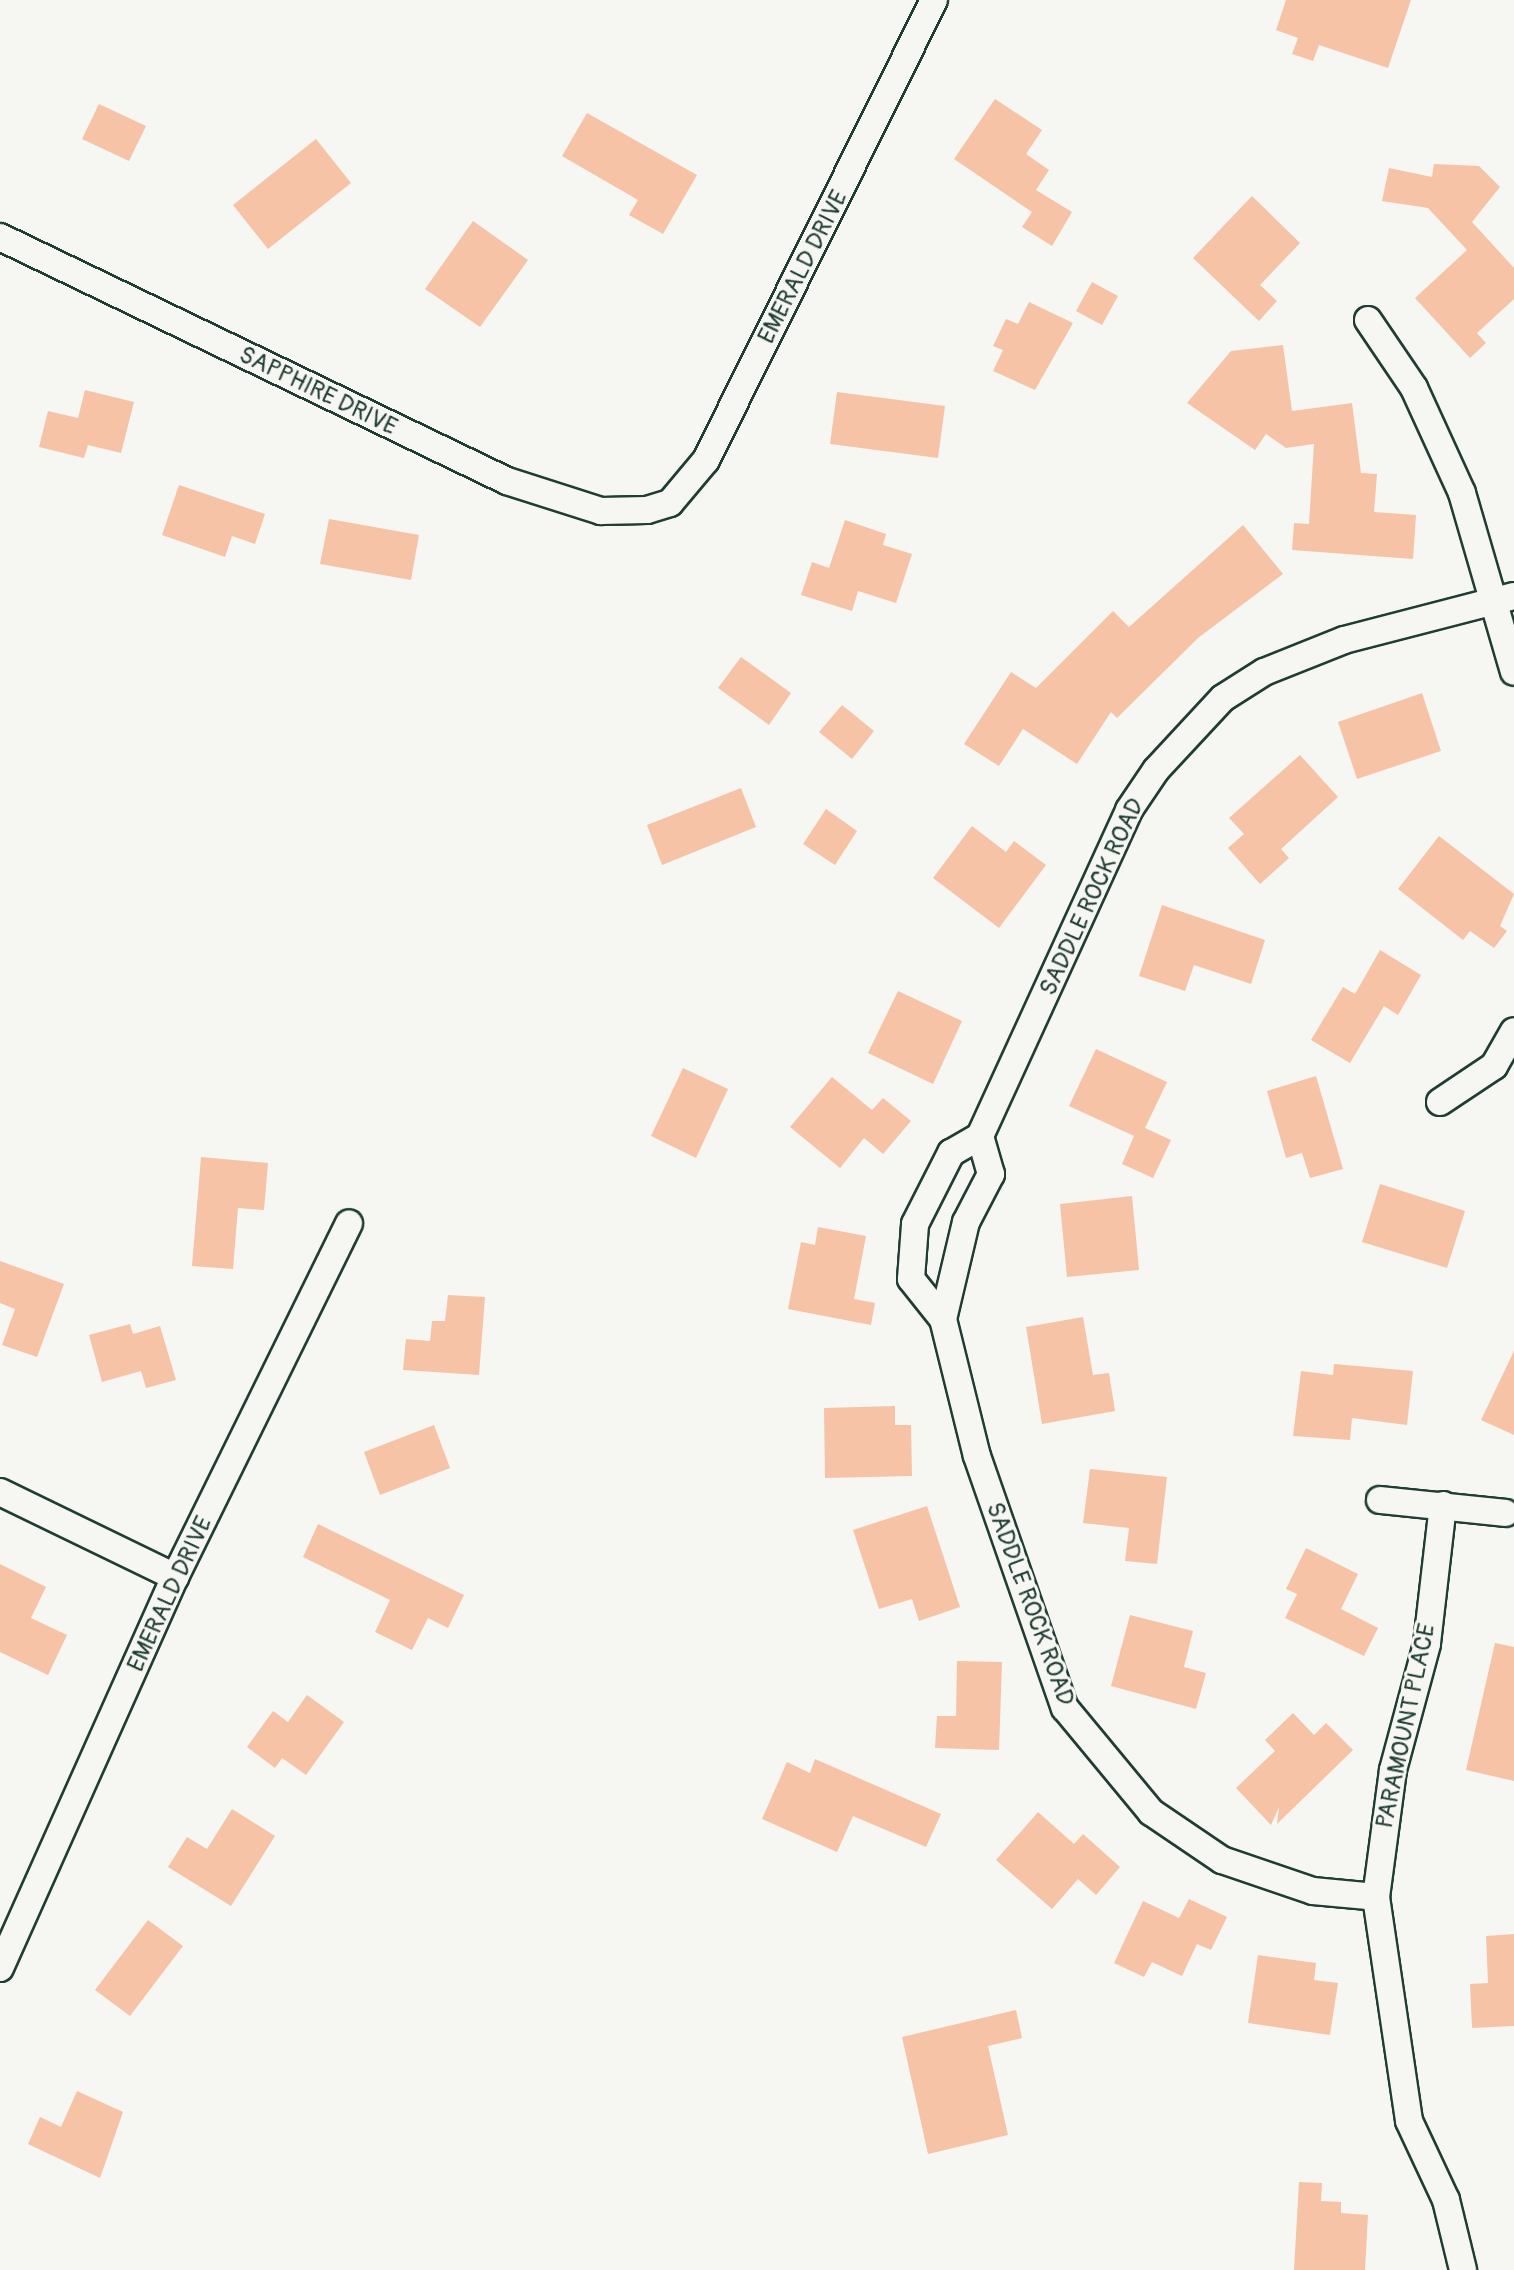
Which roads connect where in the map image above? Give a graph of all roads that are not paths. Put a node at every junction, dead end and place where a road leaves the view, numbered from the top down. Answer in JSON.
{"nodes":[{"id":1,"x":934,"y":0,"type":"edge"},
{"id":2,"x":0,"y":237,"type":"edge"},
{"id":3,"x":1368,"y":320,"type":"dead end"},
{"id":4,"x":647,"y":510,"type":"joint"},
{"id":5,"x":1504,"y":598,"type":"edge"},
{"id":6,"x":1514,"y":672,"type":"edge"},
{"id":7,"x":1514,"y":1031,"type":"edge"},
{"id":8,"x":1440,"y":1102,"type":"dead end"},
{"id":9,"x":980,"y":1136,"type":"junction"},
{"id":10,"x":349,"y":1223,"type":"dead end"},
{"id":11,"x":943,"y":1319,"type":"junction"},
{"id":12,"x":0,"y":1492,"type":"edge"},
{"id":13,"x":1380,"y":1500,"type":"dead end"},
{"id":14,"x":1443,"y":1505,"type":"junction"},
{"id":15,"x":1505,"y":1513,"type":"dead end"},
{"id":16,"x":175,"y":1577,"type":"junction"},
{"id":17,"x":1376,"y":1897,"type":"junction"},
{"id":18,"x":0,"y":1968,"type":"edge"},
{"id":19,"x":1463,"y":2270,"type":"edge"}],
"edges":[{"from":1,"to":4,"type":"street","name":"EMERALD DRIVE"},
{"from":2,"to":4,"type":"street","name":"SAPPHIRE DRIVE"},
{"from":3,"to":5,"type":"street"},
{"from":5,"to":6,"type":"street"},
{"from":5,"to":9,"type":"street","name":"SADDLE ROCK ROAD"},
{"from":7,"to":8,"type":"street"},
{"from":9,"to":11,"type":"street","name":"SADDLE ROCK ROAD"},
{"from":9,"to":11,"type":"street","name":"SADDLE ROCK ROAD"},
{"from":10,"to":16,"type":"street","name":"EMERALD DRIVE"},
{"from":11,"to":17,"type":"street","name":"SADDLE ROCK ROAD"},
{"from":12,"to":16,"type":"street"},
{"from":13,"to":14,"type":"street"},
{"from":14,"to":15,"type":"street"},
{"from":14,"to":17,"type":"street","name":"PARAMOUNT PLACE"},
{"from":16,"to":18,"type":"street","name":"EMERALD DRIVE"},
{"from":17,"to":19,"type":"street","name":"PARAMOUNT PLACE"}]}
